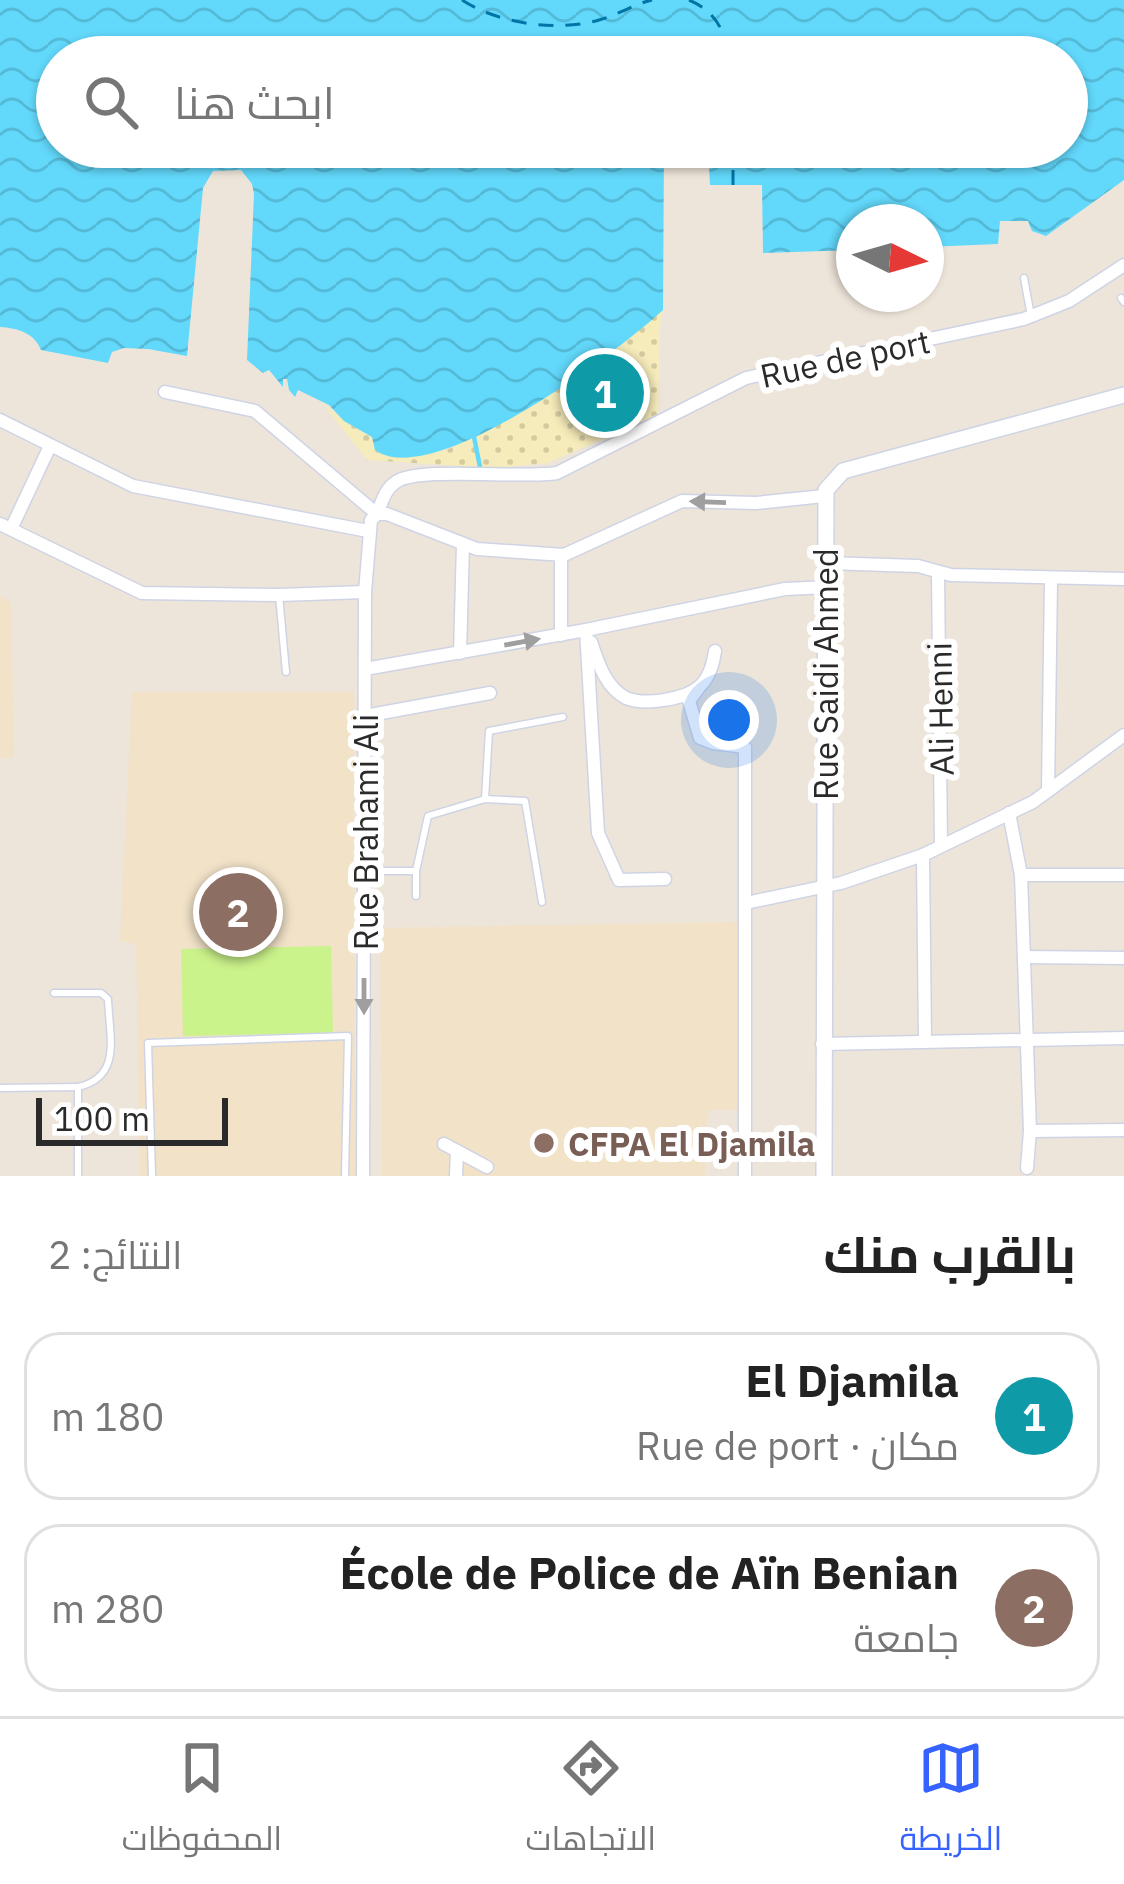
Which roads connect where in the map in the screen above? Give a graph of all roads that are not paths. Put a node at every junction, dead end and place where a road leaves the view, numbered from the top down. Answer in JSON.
{"nodes":[{"id":1,"x":1124,"y":265,"type":"edge"},
{"id":2,"x":1024,"y":278,"type":"dead end"},
{"id":3,"x":1031,"y":316,"type":"junction"},
{"id":4,"x":165,"y":392,"type":"dead end"},
{"id":5,"x":1124,"y":395,"type":"edge"},
{"id":6,"x":0,"y":420,"type":"edge"},
{"id":7,"x":50,"y":446,"type":"junction"},
{"id":8,"x":824,"y":496,"type":"junction"},
{"id":9,"x":377,"y":514,"type":"junction"},
{"id":10,"x":5,"y":526,"type":"edge"},
{"id":11,"x":368,"y":531,"type":"junction"},
{"id":12,"x":463,"y":544,"type":"junction"},
{"id":13,"x":561,"y":555,"type":"junction"},
{"id":14,"x":827,"y":563,"type":"junction"},
{"id":15,"x":938,"y":572,"type":"junction"},
{"id":16,"x":1124,"y":579,"type":"edge"},
{"id":17,"x":1051,"y":580,"type":"junction"},
{"id":18,"x":827,"y":587,"type":"junction"},
{"id":19,"x":365,"y":592,"type":"junction"},
{"id":20,"x":279,"y":596,"type":"junction"},
{"id":21,"x":586,"y":630,"type":"junction"},
{"id":22,"x":561,"y":635,"type":"junction"},
{"id":23,"x":715,"y":651,"type":"dead end"},
{"id":24,"x":460,"y":653,"type":"junction"},
{"id":25,"x":365,"y":669,"type":"junction"},
{"id":26,"x":286,"y":672,"type":"dead end"},
{"id":27,"x":698,"y":689,"type":"junction"},
{"id":28,"x":490,"y":693,"type":"dead end"},
{"id":29,"x":365,"y":716,"type":"junction"},
{"id":30,"x":563,"y":717,"type":"dead end"},
{"id":31,"x":1124,"y":734,"type":"edge"},
{"id":32,"x":1048,"y":791,"type":"junction"},
{"id":33,"x":485,"y":799,"type":"junction"},
{"id":34,"x":1009,"y":813,"type":"junction"},
{"id":35,"x":941,"y":845,"type":"junction"},
{"id":36,"x":923,"y":856,"type":"junction"},
{"id":37,"x":365,"y":871,"type":"junction"},
{"id":38,"x":416,"y":871,"type":"junction"},
{"id":39,"x":1021,"y":875,"type":"junction"},
{"id":40,"x":1124,"y":875,"type":"edge"},
{"id":41,"x":664,"y":879,"type":"dead end"},
{"id":42,"x":824,"y":887,"type":"junction"},
{"id":43,"x":416,"y":896,"type":"dead end"},
{"id":44,"x":542,"y":902,"type":"dead end"},
{"id":45,"x":746,"y":903,"type":"junction"},
{"id":46,"x":1024,"y":957,"type":"junction"},
{"id":47,"x":1124,"y":958,"type":"edge"},
{"id":48,"x":54,"y":993,"type":"dead end"},
{"id":49,"x":1124,"y":1038,"type":"edge"},
{"id":50,"x":1027,"y":1039,"type":"junction"},
{"id":51,"x":925,"y":1042,"type":"junction"},
{"id":52,"x":822,"y":1044,"type":"junction"},
{"id":53,"x":78,"y":1087,"type":"junction"},
{"id":54,"x":0,"y":1088,"type":"edge"},
{"id":55,"x":1124,"y":1130,"type":"edge"},
{"id":56,"x":1030,"y":1131,"type":"junction"},
{"id":57,"x":487,"y":1166,"type":"dead end"},
{"id":58,"x":1027,"y":1168,"type":"dead end"},
{"id":59,"x":78,"y":1176,"type":"edge"},
{"id":60,"x":152,"y":1176,"type":"edge"},
{"id":61,"x":345,"y":1176,"type":"edge"},
{"id":62,"x":363,"y":1176,"type":"edge"},
{"id":63,"x":455,"y":1176,"type":"edge"},
{"id":64,"x":745,"y":1176,"type":"edge"},
{"id":65,"x":824,"y":1176,"type":"edge"}],
"edges":[{"from":1,"to":3,"type":"street","name":"Rue de port"},
{"from":2,"to":3,"type":"lane"},
{"from":3,"to":9,"type":"street","name":"Rue de port"},
{"from":4,"to":9,"type":"street"},
{"from":5,"to":8,"type":"street"},
{"from":6,"to":7,"type":"street"},
{"from":7,"to":10,"type":"street"},
{"from":7,"to":11,"type":"street"},
{"from":8,"to":13,"type":"street","one_way":true},
{"from":8,"to":14,"type":"street","name":"Rue Saidi Ahmed"},
{"from":9,"to":11,"type":"street","name":"Rue de port"},
{"from":9,"to":12,"type":"street"},
{"from":10,"to":20,"type":"street"},
{"from":11,"to":19,"type":"street"},
{"from":12,"to":13,"type":"street"},
{"from":12,"to":24,"type":"street"},
{"from":13,"to":22,"type":"street"},
{"from":14,"to":15,"type":"street"},
{"from":14,"to":18,"type":"street","name":"Rue Saidi Ahmed"},
{"from":15,"to":17,"type":"street"},
{"from":15,"to":35,"type":"street","name":"Ali Henni"},
{"from":16,"to":17,"type":"street"},
{"from":17,"to":32,"type":"street"},
{"from":18,"to":21,"type":"street","name":"Rue Brahami Ali"},
{"from":18,"to":42,"type":"street","name":"Rue Saidi Ahmed"},
{"from":19,"to":20,"type":"street"},
{"from":19,"to":25,"type":"street"},
{"from":20,"to":26,"type":"lane"},
{"from":21,"to":22,"type":"street","name":"Rue Brahami Ali"},
{"from":21,"to":27,"type":"street"},
{"from":21,"to":41,"type":"street"},
{"from":24,"to":22,"type":"street","name":"Rue Brahami Ali","one_way":true},
{"from":23,"to":27,"type":"street"},
{"from":24,"to":25,"type":"street","name":"Rue Brahami Ali"},
{"from":25,"to":29,"type":"street","name":"Rue Brahami Ali"},
{"from":27,"to":45,"type":"street"},
{"from":28,"to":29,"type":"street"},
{"from":29,"to":37,"type":"street","name":"Rue Brahami Ali"},
{"from":30,"to":33,"type":"lane"},
{"from":31,"to":32,"type":"street"},
{"from":32,"to":34,"type":"street"},
{"from":33,"to":38,"type":"lane"},
{"from":33,"to":44,"type":"lane"},
{"from":34,"to":35,"type":"street"},
{"from":34,"to":39,"type":"street"},
{"from":35,"to":36,"type":"street"},
{"from":36,"to":42,"type":"street"},
{"from":36,"to":51,"type":"street"},
{"from":37,"to":38,"type":"lane"},
{"from":37,"to":62,"type":"street","name":"Rue Brahami Ali","one_way":true},
{"from":38,"to":43,"type":"lane"},
{"from":39,"to":40,"type":"street"},
{"from":39,"to":46,"type":"street"},
{"from":42,"to":45,"type":"street"},
{"from":42,"to":52,"type":"street","name":"Rue Saidi Ahmed"},
{"from":45,"to":64,"type":"street"},
{"from":46,"to":47,"type":"street"},
{"from":46,"to":50,"type":"street"},
{"from":48,"to":53,"type":"lane"},
{"from":49,"to":50,"type":"street"},
{"from":50,"to":51,"type":"street"},
{"from":50,"to":56,"type":"street"},
{"from":51,"to":52,"type":"street"},
{"from":52,"to":65,"type":"street","name":"Rue Saidi Ahmed"},
{"from":53,"to":54,"type":"lane"},
{"from":53,"to":59,"type":"lane"},
{"from":55,"to":56,"type":"street"},
{"from":56,"to":58,"type":"street"},
{"from":57,"to":63,"type":"street"},
{"from":60,"to":61,"type":"lane"}]}
